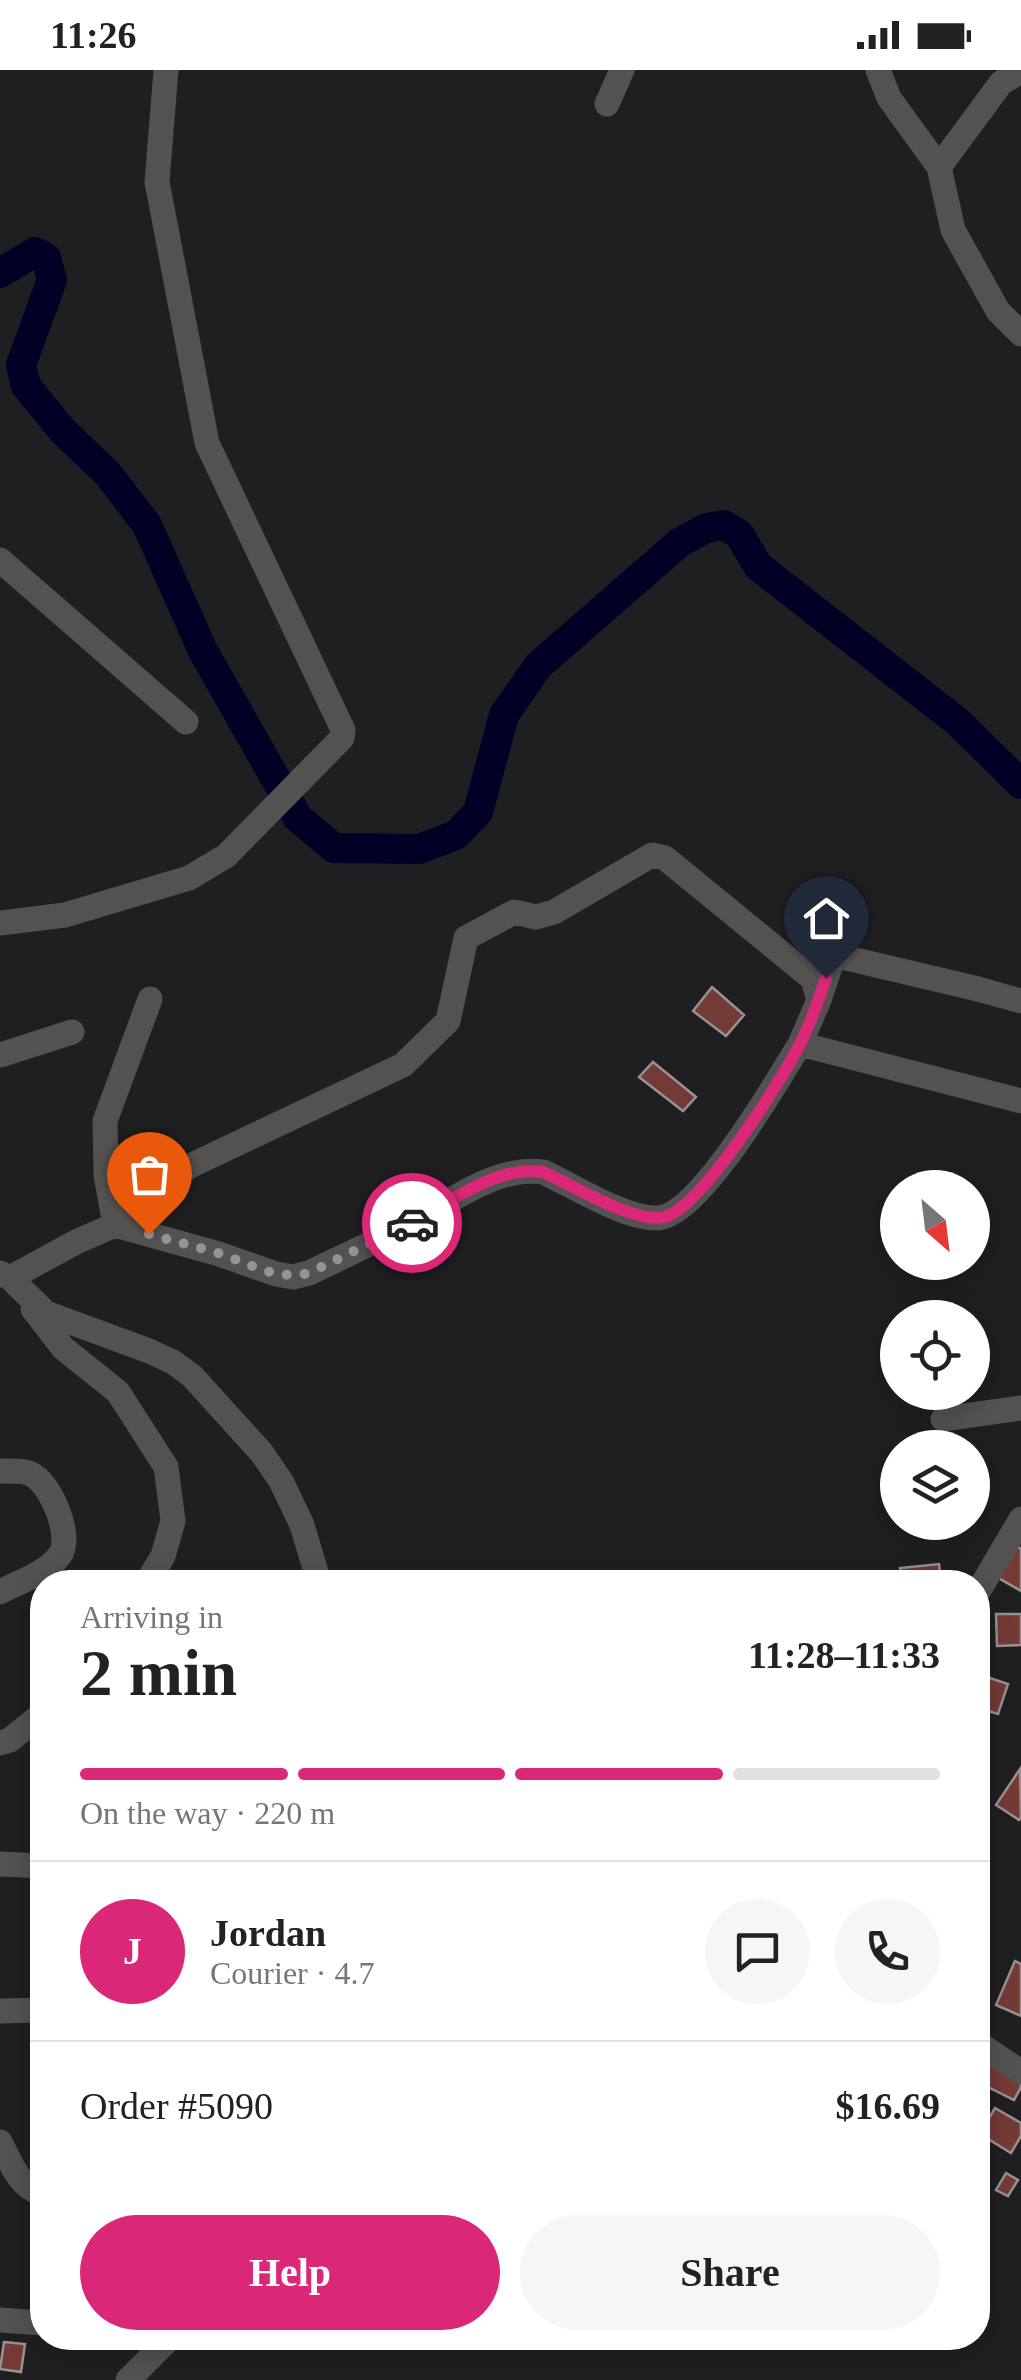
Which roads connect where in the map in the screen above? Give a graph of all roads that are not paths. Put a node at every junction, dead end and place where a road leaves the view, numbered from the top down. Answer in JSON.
{"nodes":[{"id":1,"x":166,"y":70,"type":"edge"},
{"id":2,"x":622,"y":70,"type":"edge"},
{"id":3,"x":878,"y":70,"type":"edge"},
{"id":4,"x":1021,"y":71,"type":"edge"},
{"id":5,"x":607,"y":104,"type":"dead end"},
{"id":6,"x":938,"y":167,"type":"junction"},
{"id":7,"x":1021,"y":334,"type":"edge"},
{"id":8,"x":0,"y":560,"type":"edge"},
{"id":9,"x":186,"y":722,"type":"dead end"},
{"id":10,"x":0,"y":923,"type":"edge"},
{"id":11,"x":150,"y":998,"type":"dead end"},
{"id":12,"x":819,"y":1000,"type":"junction"},
{"id":13,"x":1021,"y":1001,"type":"edge"},
{"id":14,"x":72,"y":1032,"type":"dead end"},
{"id":15,"x":800,"y":1044,"type":"junction"},
{"id":16,"x":0,"y":1054,"type":"edge"},
{"id":17,"x":1021,"y":1101,"type":"edge"},
{"id":18,"x":114,"y":1225,"type":"junction"},
{"id":19,"x":3,"y":1272,"type":"edge"},
{"id":20,"x":1021,"y":1408,"type":"edge"},
{"id":21,"x":942,"y":1420,"type":"dead end"},
{"id":22,"x":0,"y":1471,"type":"edge"},
{"id":23,"x":1021,"y":1519,"type":"edge"},
{"id":24,"x":42,"y":1570,"type":"edge"},
{"id":25,"x":154,"y":1570,"type":"edge"},
{"id":26,"x":315,"y":1570,"type":"edge"},
{"id":27,"x":990,"y":1572,"type":"edge"},
{"id":28,"x":30,"y":1576,"type":"edge"},
{"id":29,"x":0,"y":1592,"type":"edge"},
{"id":30,"x":30,"y":1724,"type":"edge"},
{"id":31,"x":0,"y":1743,"type":"edge"},
{"id":32,"x":0,"y":1864,"type":"edge"},
{"id":33,"x":30,"y":1865,"type":"edge"},
{"id":34,"x":0,"y":2010,"type":"edge"},
{"id":35,"x":30,"y":2010,"type":"edge"},
{"id":36,"x":990,"y":2051,"type":"edge"},
{"id":37,"x":1021,"y":2072,"type":"edge"},
{"id":38,"x":0,"y":2142,"type":"edge"},
{"id":39,"x":30,"y":2189,"type":"edge"},
{"id":40,"x":0,"y":2320,"type":"edge"},
{"id":41,"x":30,"y":2321,"type":"edge"},
{"id":42,"x":158,"y":2350,"type":"edge"},
{"id":43,"x":128,"y":2380,"type":"edge"}],
"edges":[{"from":1,"to":10,"type":"street"},
{"from":2,"to":5,"type":"street"},
{"from":3,"to":6,"type":"street"},
{"from":4,"to":6,"type":"street"},
{"from":6,"to":7,"type":"street"},
{"from":8,"to":9,"type":"street"},
{"from":11,"to":18,"type":"street"},
{"from":12,"to":13,"type":"street"},
{"from":12,"to":15,"type":"street"},
{"from":12,"to":18,"type":"street"},
{"from":14,"to":16,"type":"street"},
{"from":15,"to":17,"type":"street"},
{"from":15,"to":18,"type":"street"},
{"from":18,"to":19,"type":"street"},
{"from":19,"to":25,"type":"street"},
{"from":19,"to":26,"type":"street"},
{"from":20,"to":21,"type":"street"},
{"from":22,"to":24,"type":"street"},
{"from":23,"to":27,"type":"street"},
{"from":28,"to":29,"type":"street"},
{"from":30,"to":31,"type":"street"},
{"from":32,"to":33,"type":"street"},
{"from":34,"to":35,"type":"street"},
{"from":36,"to":37,"type":"street"},
{"from":38,"to":39,"type":"street"},
{"from":40,"to":41,"type":"street"},
{"from":42,"to":43,"type":"street"}]}
